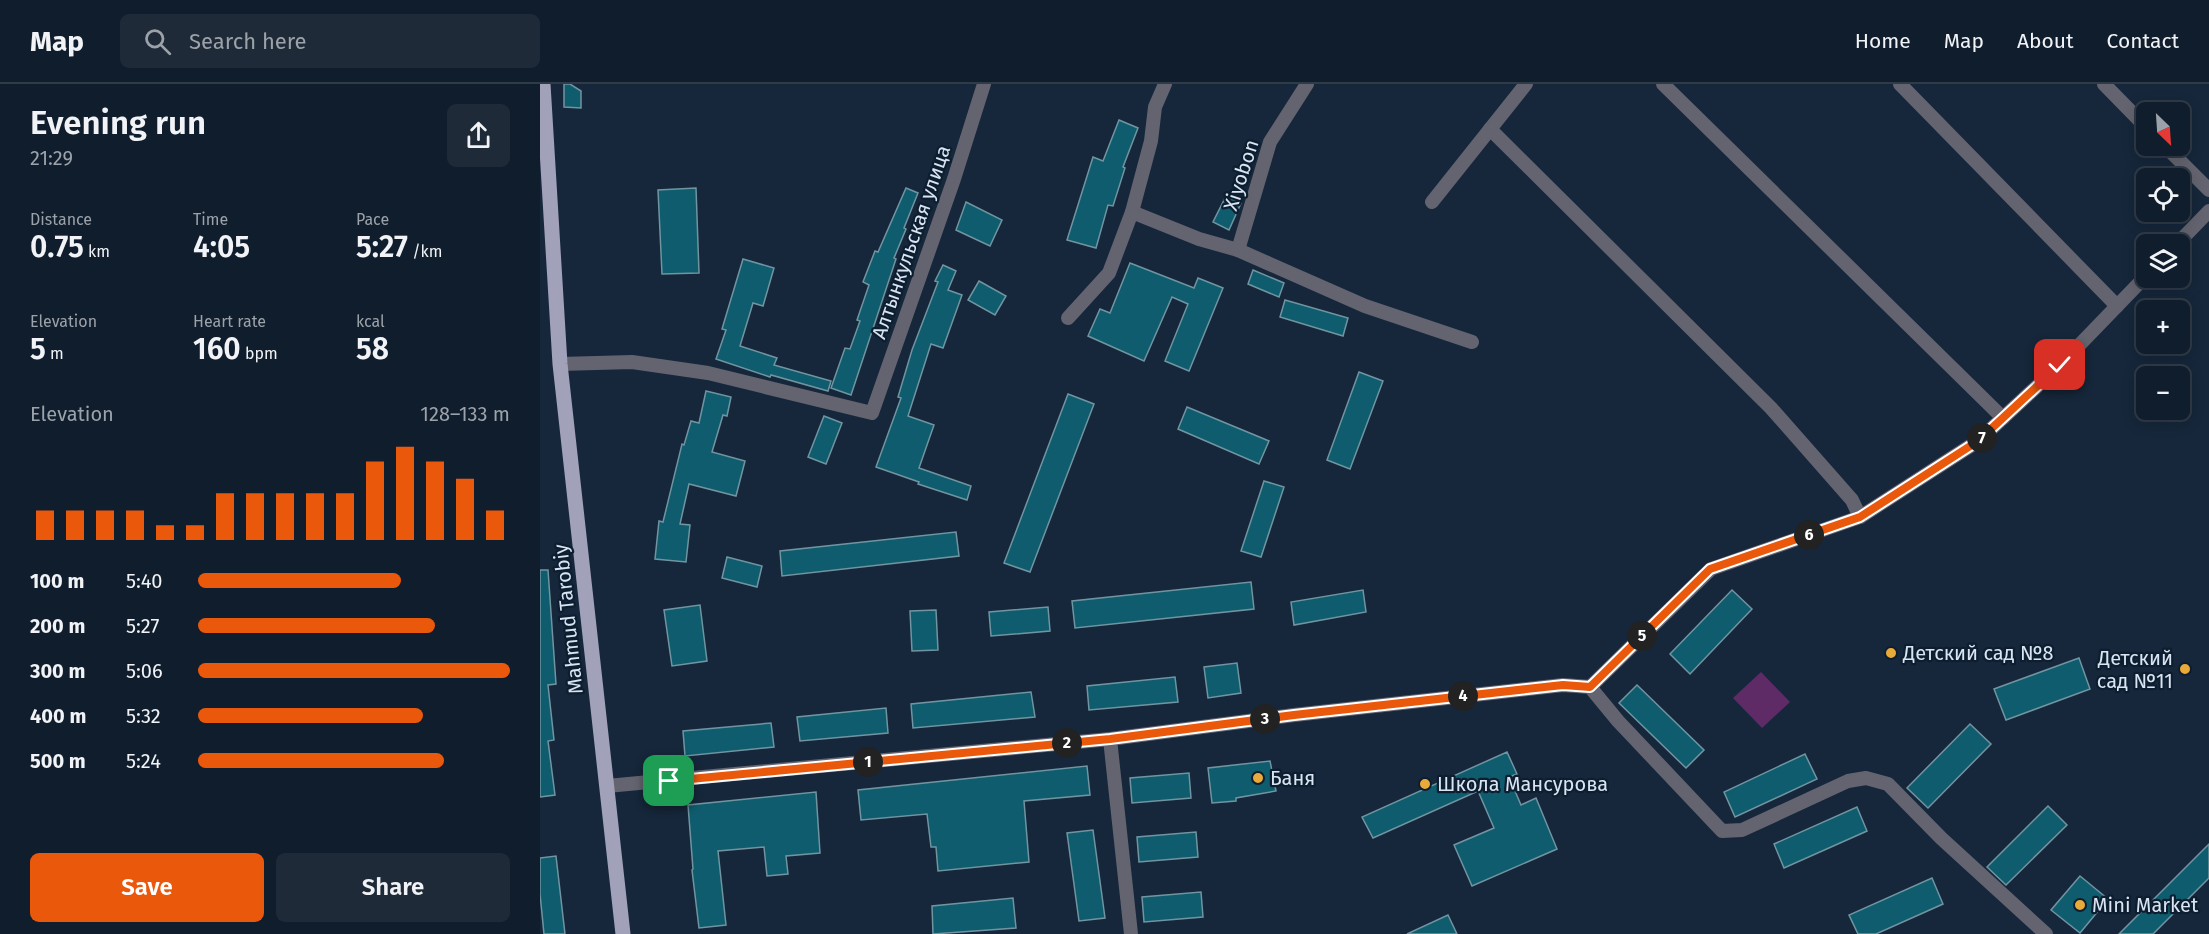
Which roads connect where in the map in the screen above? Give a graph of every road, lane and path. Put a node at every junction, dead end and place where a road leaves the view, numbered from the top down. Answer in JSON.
{"nodes":[{"id":1,"x":543,"y":84,"type":"edge"},
{"id":2,"x":984,"y":84,"type":"edge"},
{"id":3,"x":1165,"y":84,"type":"edge"},
{"id":4,"x":1307,"y":84,"type":"edge"},
{"id":5,"x":1526,"y":84,"type":"edge"},
{"id":6,"x":1663,"y":84,"type":"edge"},
{"id":7,"x":1900,"y":84,"type":"edge"},
{"id":8,"x":2104,"y":84,"type":"edge"},
{"id":9,"x":2136,"y":117,"type":"edge"},
{"id":10,"x":1490,"y":129,"type":"junction"},
{"id":11,"x":2175,"y":156,"type":"edge"},
{"id":12,"x":2209,"y":190,"type":"edge"},
{"id":13,"x":1432,"y":202,"type":"dead end"},
{"id":14,"x":2209,"y":211,"type":"edge"},
{"id":15,"x":1132,"y":212,"type":"junction"},
{"id":16,"x":2186,"y":234,"type":"edge"},
{"id":17,"x":1238,"y":250,"type":"junction"},
{"id":18,"x":2136,"y":286,"type":"edge"},
{"id":19,"x":2117,"y":306,"type":"junction"},
{"id":20,"x":1068,"y":318,"type":"dead end"},
{"id":21,"x":1472,"y":342,"type":"dead end"},
{"id":22,"x":560,"y":364,"type":"junction"},
{"id":23,"x":2003,"y":418,"type":"junction"},
{"id":24,"x":1860,"y":517,"type":"junction"},
{"id":25,"x":1590,"y":687,"type":"junction"},
{"id":26,"x":1110,"y":739,"type":"junction"},
{"id":27,"x":607,"y":786,"type":"junction"},
{"id":28,"x":623,"y":934,"type":"edge"},
{"id":29,"x":1131,"y":934,"type":"edge"},
{"id":30,"x":2046,"y":934,"type":"edge"}],
"edges":[{"from":1,"to":22,"type":"main road","name":"Mahmud Tarobiy"},
{"from":2,"to":22,"type":"street","name":"Алтынкульская улица"},
{"from":3,"to":15,"type":"street"},
{"from":4,"to":17,"type":"street","name":"Xiyobon"},
{"from":5,"to":10,"type":"street"},
{"from":6,"to":23,"type":"street"},
{"from":7,"to":19,"type":"street"},
{"from":8,"to":9,"type":"street"},
{"from":10,"to":13,"type":"street"},
{"from":10,"to":24,"type":"street"},
{"from":11,"to":12,"type":"street"},
{"from":14,"to":16,"type":"street"},
{"from":15,"to":17,"type":"street"},
{"from":15,"to":20,"type":"street"},
{"from":17,"to":21,"type":"street"},
{"from":18,"to":19,"type":"street"},
{"from":19,"to":23,"type":"street"},
{"from":22,"to":27,"type":"main road","name":"Mahmud Tarobiy"},
{"from":23,"to":24,"type":"street"},
{"from":24,"to":25,"type":"street"},
{"from":25,"to":26,"type":"street"},
{"from":25,"to":30,"type":"street"},
{"from":26,"to":27,"type":"street"},
{"from":26,"to":29,"type":"street"},
{"from":27,"to":28,"type":"main road","name":"Mahmud Tarobiy"}]}
